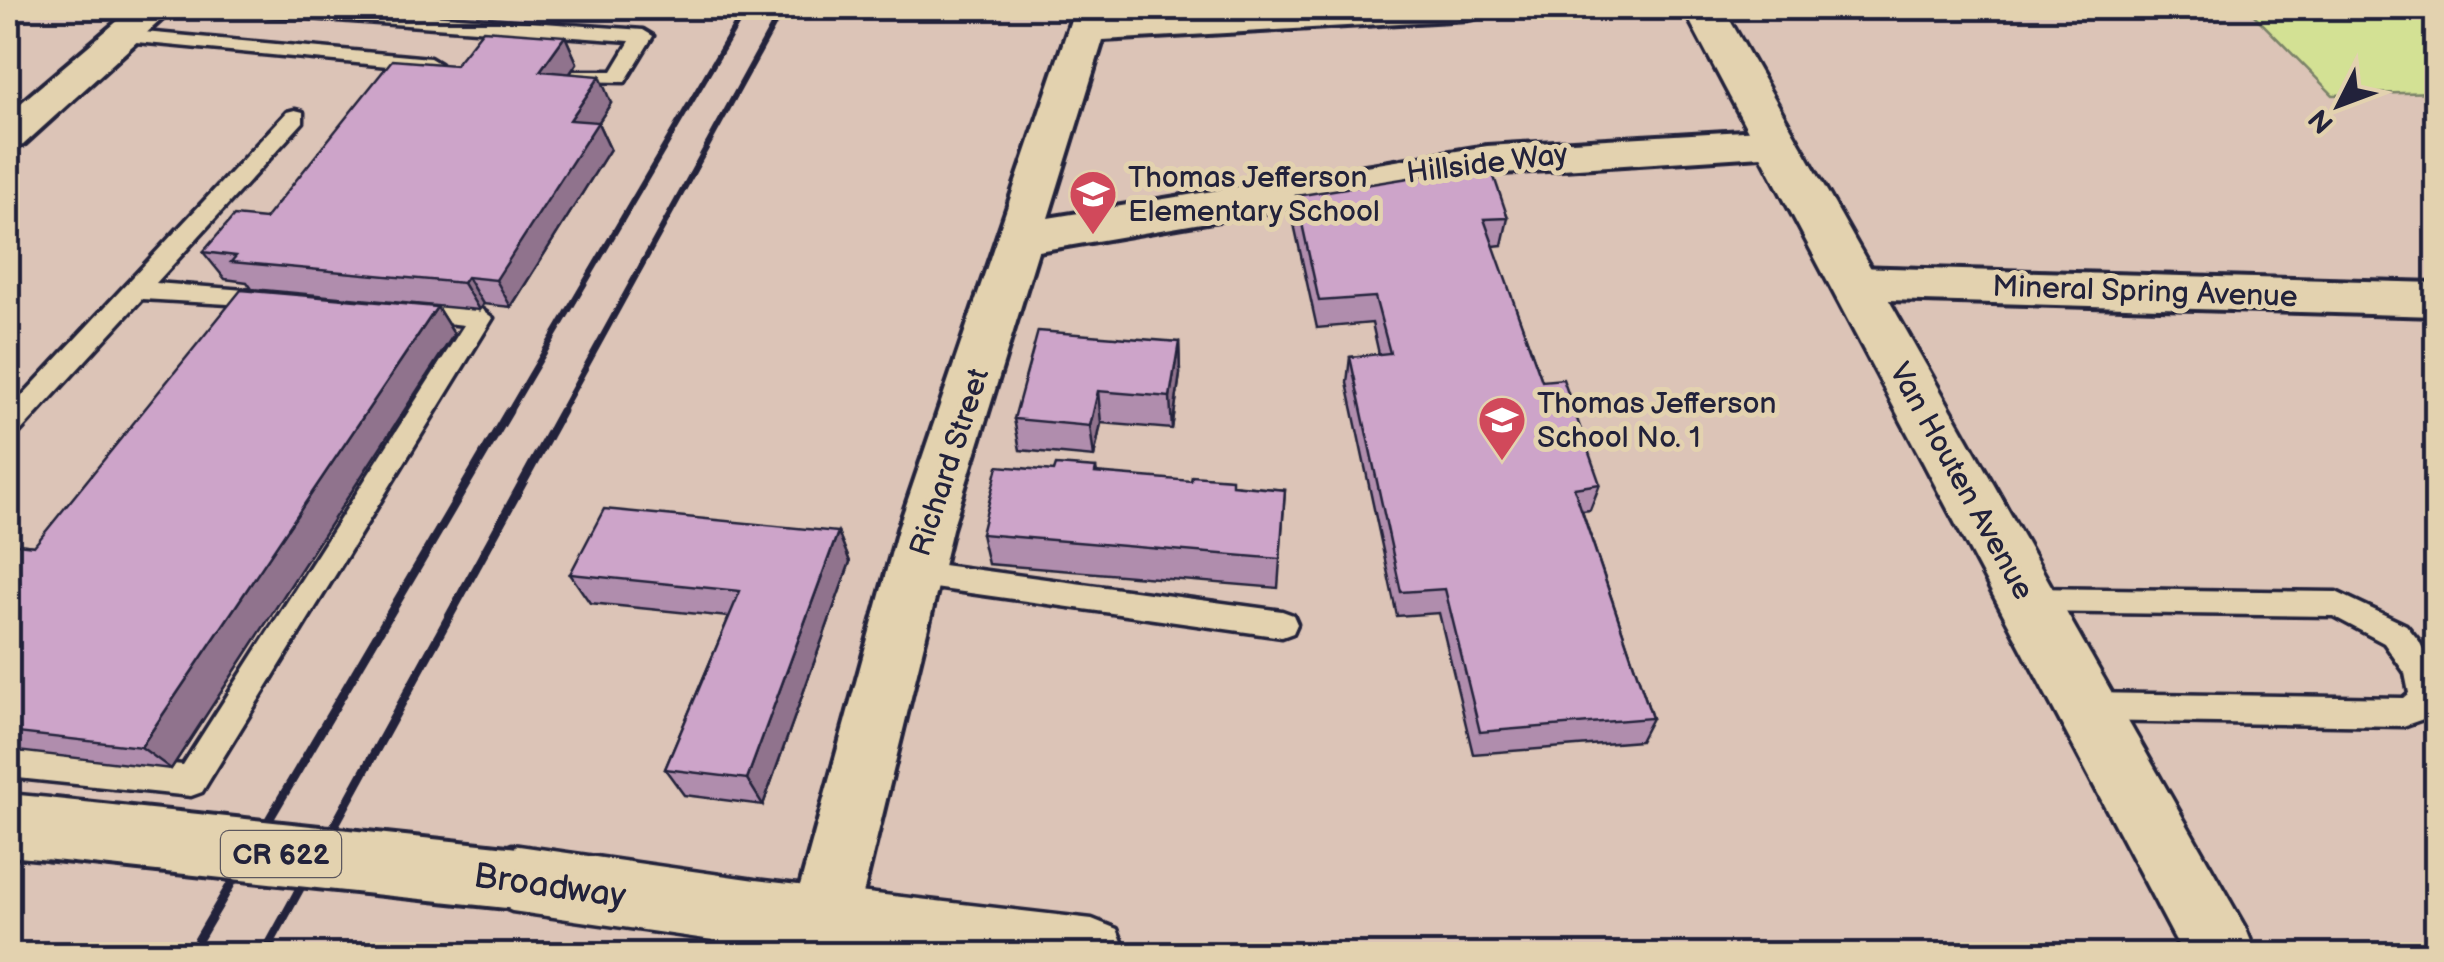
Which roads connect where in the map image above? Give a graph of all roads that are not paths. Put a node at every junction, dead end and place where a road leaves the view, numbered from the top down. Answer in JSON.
{"nodes":[{"id":1,"x":155,"y":8,"type":"edge"},
{"id":2,"x":269,"y":8,"type":"edge"},
{"id":3,"x":1469,"y":8,"type":"edge"},
{"id":4,"x":1703,"y":8,"type":"edge"},
{"id":5,"x":1090,"y":18,"type":"edge"},
{"id":6,"x":122,"y":36,"type":"junction"},
{"id":7,"x":451,"y":65,"type":"edge"},
{"id":8,"x":569,"y":75,"type":"edge"},
{"id":9,"x":295,"y":117,"type":"dead end"},
{"id":10,"x":8,"y":136,"type":"edge"},
{"id":11,"x":1777,"y":142,"type":"junction"},
{"id":12,"x":1022,"y":238,"type":"junction"},
{"id":13,"x":1853,"y":283,"type":"junction"},
{"id":14,"x":139,"y":290,"type":"junction"},
{"id":15,"x":2436,"y":300,"type":"edge"},
{"id":16,"x":291,"y":302,"type":"edge"},
{"id":17,"x":367,"y":308,"type":"edge"},
{"id":18,"x":8,"y":428,"type":"edge"},
{"id":19,"x":914,"y":573,"type":"junction"},
{"id":20,"x":2027,"y":600,"type":"junction"},
{"id":21,"x":1282,"y":624,"type":"dead end"},
{"id":22,"x":2086,"y":708,"type":"junction"},
{"id":23,"x":8,"y":763,"type":"edge"},
{"id":24,"x":29,"y":827,"type":"edge"},
{"id":25,"x":823,"y":922,"type":"junction"},
{"id":26,"x":748,"y":934,"type":"edge"},
{"id":27,"x":1092,"y":954,"type":"edge"},
{"id":28,"x":2221,"y":954,"type":"edge"}],
"edges":[{"from":1,"to":6,"type":"street"},
{"from":2,"to":8,"type":"lane"},
{"from":3,"to":5,"type":"street"},
{"from":4,"to":11,"type":"main road","name":"Van Houten Avenue"},
{"from":5,"to":12,"type":"street","name":"Richard Street"},
{"from":6,"to":7,"type":"lane"},
{"from":6,"to":10,"type":"street"},
{"from":9,"to":14,"type":"lane"},
{"from":11,"to":12,"type":"street","name":"Hillside Way"},
{"from":11,"to":13,"type":"main road","name":"Van Houten Avenue"},
{"from":12,"to":19,"type":"street","name":"Richard Street"},
{"from":13,"to":15,"type":"street","name":"Mineral Spring Avenue"},
{"from":13,"to":20,"type":"main road","name":"Van Houten Avenue"},
{"from":14,"to":16,"type":"lane"},
{"from":14,"to":18,"type":"lane"},
{"from":17,"to":23,"type":"lane"},
{"from":19,"to":21,"type":"lane"},
{"from":19,"to":25,"type":"street","name":"Richard Street"},
{"from":20,"to":22,"type":"main road","name":"Van Houten Avenue"},
{"from":20,"to":22,"type":"lane"},
{"from":22,"to":28,"type":"main road","name":"Van Houten Avenue"},
{"from":24,"to":26,"type":"main road","name":"Broadway","number":"CR 622","bridge":true},
{"from":25,"to":26,"type":"main road","name":"Broadway","number":"CR 622"},
{"from":25,"to":27,"type":"main road","name":"Broadway","number":"CR 622"}]}
